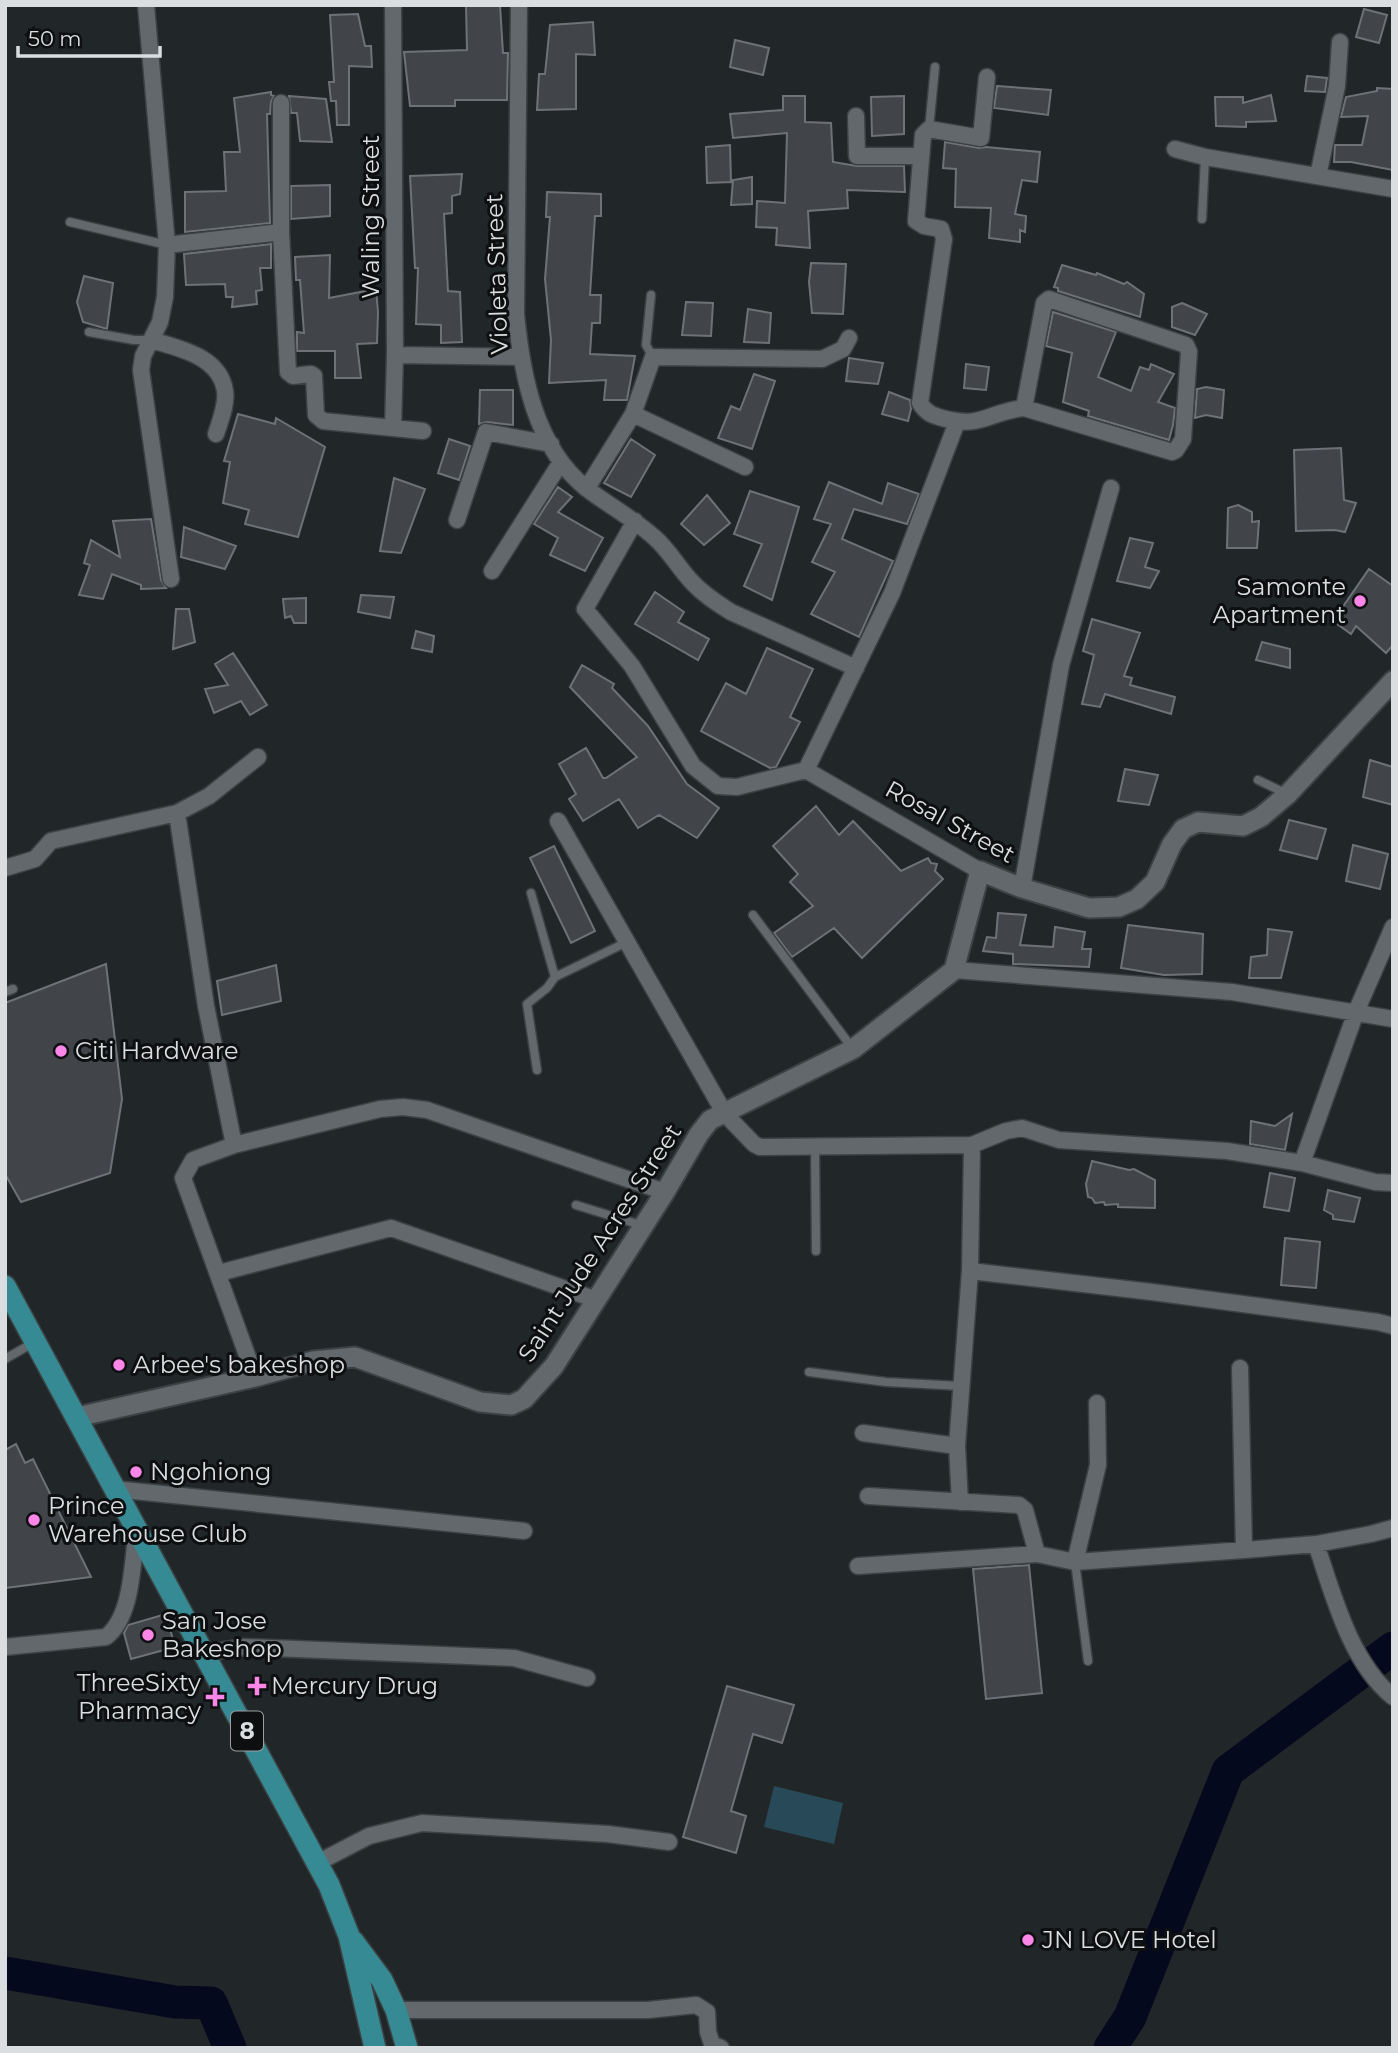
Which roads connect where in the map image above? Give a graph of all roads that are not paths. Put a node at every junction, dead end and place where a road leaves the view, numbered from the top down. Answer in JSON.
{"nodes":[{"id":1,"x":146,"y":5,"type":"edge"},
{"id":2,"x":393,"y":5,"type":"edge"},
{"id":3,"x":519,"y":5,"type":"edge"},
{"id":4,"x":1340,"y":42,"type":"dead end"},
{"id":5,"x":935,"y":67,"type":"dead end"},
{"id":6,"x":987,"y":77,"type":"dead end"},
{"id":7,"x":281,"y":103,"type":"dead end"},
{"id":8,"x":856,"y":116,"type":"dead end"},
{"id":9,"x":929,"y":129,"type":"junction"},
{"id":10,"x":1175,"y":149,"type":"dead end"},
{"id":11,"x":921,"y":156,"type":"junction"},
{"id":12,"x":1205,"y":156,"type":"junction"},
{"id":13,"x":1318,"y":176,"type":"junction"},
{"id":14,"x":1393,"y":189,"type":"edge"},
{"id":15,"x":1202,"y":219,"type":"dead end"},
{"id":16,"x":70,"y":222,"type":"dead end"},
{"id":17,"x":281,"y":232,"type":"junction"},
{"id":18,"x":167,"y":245,"type":"junction"},
{"id":19,"x":651,"y":295,"type":"dead end"},
{"id":20,"x":89,"y":332,"type":"dead end"},
{"id":21,"x":849,"y":338,"type":"dead end"},
{"id":22,"x":151,"y":340,"type":"junction"},
{"id":23,"x":395,"y":355,"type":"junction"},
{"id":24,"x":520,"y":357,"type":"junction"},
{"id":25,"x":653,"y":358,"type":"junction"},
{"id":26,"x":1024,"y":408,"type":"junction"},
{"id":27,"x":633,"y":414,"type":"junction"},
{"id":28,"x":957,"y":422,"type":"junction"},
{"id":29,"x":393,"y":428,"type":"junction"},
{"id":30,"x":423,"y":431,"type":"dead end"},
{"id":31,"x":216,"y":435,"type":"dead end"},
{"id":32,"x":551,"y":444,"type":"junction"},
{"id":33,"x":561,"y":462,"type":"junction"},
{"id":34,"x":745,"y":467,"type":"dead end"},
{"id":35,"x":587,"y":488,"type":"junction"},
{"id":36,"x":1111,"y":488,"type":"dead end"},
{"id":37,"x":457,"y":520,"type":"dead end"},
{"id":38,"x":635,"y":521,"type":"junction"},
{"id":39,"x":492,"y":571,"type":"dead end"},
{"id":40,"x":172,"y":579,"type":"dead end"},
{"id":41,"x":856,"y":668,"type":"junction"},
{"id":42,"x":1393,"y":681,"type":"edge"},
{"id":43,"x":258,"y":757,"type":"dead end"},
{"id":44,"x":806,"y":770,"type":"junction"},
{"id":45,"x":1258,"y":780,"type":"dead end"},
{"id":46,"x":1288,"y":794,"type":"junction"},
{"id":47,"x":177,"y":813,"type":"junction"},
{"id":48,"x":558,"y":821,"type":"dead end"},
{"id":49,"x":5,"y":868,"type":"edge"},
{"id":50,"x":980,"y":871,"type":"junction"},
{"id":51,"x":1022,"y":888,"type":"junction"},
{"id":52,"x":531,"y":893,"type":"dead end"},
{"id":53,"x":753,"y":915,"type":"dead end"},
{"id":54,"x":1393,"y":927,"type":"edge"},
{"id":55,"x":627,"y":943,"type":"junction"},
{"id":56,"x":954,"y":970,"type":"junction"},
{"id":57,"x":555,"y":977,"type":"junction"},
{"id":58,"x":1356,"y":1012,"type":"junction"},
{"id":59,"x":1393,"y":1019,"type":"edge"},
{"id":60,"x":853,"y":1049,"type":"junction"},
{"id":61,"x":537,"y":1070,"type":"dead end"},
{"id":62,"x":725,"y":1114,"type":"junction"},
{"id":63,"x":234,"y":1145,"type":"junction"},
{"id":64,"x":972,"y":1145,"type":"junction"},
{"id":65,"x":815,"y":1146,"type":"junction"},
{"id":66,"x":1302,"y":1163,"type":"junction"},
{"id":67,"x":1393,"y":1183,"type":"edge"},
{"id":68,"x":665,"y":1192,"type":"junction"},
{"id":69,"x":576,"y":1205,"type":"dead end"},
{"id":70,"x":644,"y":1226,"type":"junction"},
{"id":71,"x":816,"y":1251,"type":"dead end"},
{"id":72,"x":970,"y":1271,"type":"junction"},
{"id":73,"x":219,"y":1273,"type":"junction"},
{"id":74,"x":6,"y":1287,"type":"edge"},
{"id":75,"x":597,"y":1300,"type":"junction"},
{"id":76,"x":1393,"y":1326,"type":"edge"},
{"id":77,"x":36,"y":1341,"type":"junction"},
{"id":78,"x":5,"y":1359,"type":"edge"},
{"id":79,"x":1240,"y":1368,"type":"dead end"},
{"id":80,"x":809,"y":1372,"type":"dead end"},
{"id":81,"x":255,"y":1377,"type":"junction"},
{"id":82,"x":961,"y":1387,"type":"junction"},
{"id":83,"x":1097,"y":1402,"type":"dead end"},
{"id":84,"x":77,"y":1417,"type":"junction"},
{"id":85,"x":863,"y":1433,"type":"dead end"},
{"id":86,"x":957,"y":1446,"type":"junction"},
{"id":87,"x":114,"y":1489,"type":"junction"},
{"id":88,"x":867,"y":1496,"type":"dead end"},
{"id":89,"x":960,"y":1502,"type":"junction"},
{"id":90,"x":1393,"y":1528,"type":"edge"},
{"id":91,"x":137,"y":1529,"type":"junction"},
{"id":92,"x":524,"y":1531,"type":"dead end"},
{"id":93,"x":1316,"y":1544,"type":"junction"},
{"id":94,"x":1244,"y":1550,"type":"junction"},
{"id":95,"x":1037,"y":1554,"type":"junction"},
{"id":96,"x":1075,"y":1562,"type":"junction"},
{"id":97,"x":858,"y":1566,"type":"dead end"},
{"id":98,"x":5,"y":1647,"type":"edge"},
{"id":99,"x":206,"y":1653,"type":"junction"},
{"id":100,"x":1088,"y":1661,"type":"dead end"},
{"id":101,"x":587,"y":1678,"type":"dead end"},
{"id":102,"x":1393,"y":1697,"type":"edge"},
{"id":103,"x":669,"y":1842,"type":"dead end"},
{"id":104,"x":317,"y":1863,"type":"junction"},
{"id":105,"x":349,"y":1936,"type":"junction"},
{"id":106,"x":396,"y":2010,"type":"junction"},
{"id":107,"x":368,"y":2020,"type":"junction"},
{"id":108,"x":375,"y":2048,"type":"edge"},
{"id":109,"x":407,"y":2048,"type":"edge"},
{"id":110,"x":721,"y":2048,"type":"edge"}],
"edges":[{"from":1,"to":18,"type":"street"},
{"from":2,"to":23,"type":"street","name":"Waling Street"},
{"from":3,"to":24,"type":"street","name":"Violeta Street"},
{"from":4,"to":13,"type":"street"},
{"from":5,"to":9,"type":"lane"},
{"from":6,"to":9,"type":"street"},
{"from":7,"to":17,"type":"street"},
{"from":8,"to":11,"type":"street"},
{"from":9,"to":11,"type":"street"},
{"from":10,"to":12,"type":"street"},
{"from":11,"to":28,"type":"street"},
{"from":12,"to":13,"type":"street"},
{"from":12,"to":15,"type":"lane"},
{"from":13,"to":14,"type":"street"},
{"from":16,"to":18,"type":"lane"},
{"from":17,"to":18,"type":"street"},
{"from":17,"to":29,"type":"street"},
{"from":18,"to":22,"type":"street"},
{"from":19,"to":25,"type":"lane"},
{"from":20,"to":22,"type":"lane"},
{"from":21,"to":25,"type":"street"},
{"from":22,"to":31,"type":"street"},
{"from":22,"to":40,"type":"street"},
{"from":23,"to":24,"type":"street"},
{"from":23,"to":29,"type":"street","name":"Waling Street"},
{"from":24,"to":32,"type":"street","name":"Violeta Street"},
{"from":25,"to":27,"type":"street"},
{"from":26,"to":26,"type":"street"},
{"from":26,"to":28,"type":"street"},
{"from":27,"to":34,"type":"street"},
{"from":27,"to":35,"type":"street"},
{"from":28,"to":41,"type":"street"},
{"from":29,"to":30,"type":"street"},
{"from":32,"to":33,"type":"street","name":"Violeta Street"},
{"from":32,"to":37,"type":"street"},
{"from":33,"to":35,"type":"street","name":"Violeta Street"},
{"from":33,"to":39,"type":"street"},
{"from":35,"to":38,"type":"street","name":"Violeta Street"},
{"from":36,"to":51,"type":"street"},
{"from":38,"to":41,"type":"street","name":"Violeta Street"},
{"from":38,"to":44,"type":"street"},
{"from":41,"to":44,"type":"street"},
{"from":42,"to":46,"type":"street","name":"Rosal Street"},
{"from":43,"to":47,"type":"street"},
{"from":44,"to":50,"type":"street","name":"Rosal Street"},
{"from":45,"to":46,"type":"lane"},
{"from":46,"to":51,"type":"street","name":"Rosal Street"},
{"from":47,"to":49,"type":"street"},
{"from":47,"to":63,"type":"street"},
{"from":48,"to":55,"type":"street"},
{"from":50,"to":51,"type":"street","name":"Rosal Street"},
{"from":50,"to":56,"type":"street"},
{"from":52,"to":57,"type":"lane"},
{"from":53,"to":60,"type":"lane"},
{"from":54,"to":58,"type":"street"},
{"from":55,"to":57,"type":"lane"},
{"from":55,"to":62,"type":"street"},
{"from":56,"to":58,"type":"street"},
{"from":56,"to":60,"type":"street","name":"Saint Jude Acres Street"},
{"from":57,"to":61,"type":"lane"},
{"from":58,"to":59,"type":"street"},
{"from":58,"to":66,"type":"street"},
{"from":60,"to":62,"type":"street","name":"Saint Jude Acres Street"},
{"from":62,"to":65,"type":"street"},
{"from":62,"to":68,"type":"street","name":"Saint Jude Acres Street"},
{"from":63,"to":68,"type":"street"},
{"from":63,"to":73,"type":"street"},
{"from":64,"to":65,"type":"street"},
{"from":64,"to":66,"type":"street"},
{"from":64,"to":72,"type":"street"},
{"from":65,"to":71,"type":"lane"},
{"from":66,"to":67,"type":"street"},
{"from":68,"to":70,"type":"street","name":"Saint Jude Acres Street"},
{"from":69,"to":70,"type":"lane"},
{"from":70,"to":75,"type":"street","name":"Saint Jude Acres Street"},
{"from":72,"to":76,"type":"street"},
{"from":72,"to":82,"type":"street"},
{"from":73,"to":75,"type":"street"},
{"from":73,"to":81,"type":"street"},
{"from":74,"to":77,"type":"main road","number":"8"},
{"from":75,"to":81,"type":"street","name":"Saint Jude Acres Street"},
{"from":77,"to":78,"type":"lane"},
{"from":77,"to":84,"type":"main road","number":"8"},
{"from":79,"to":94,"type":"street"},
{"from":80,"to":82,"type":"lane"},
{"from":81,"to":84,"type":"street","name":"Saint Jude Acres Street"},
{"from":82,"to":86,"type":"street"},
{"from":83,"to":96,"type":"street"},
{"from":84,"to":87,"type":"main road","number":"8"},
{"from":85,"to":86,"type":"street"},
{"from":86,"to":89,"type":"street"},
{"from":87,"to":91,"type":"main road","number":"8"},
{"from":87,"to":92,"type":"street"},
{"from":88,"to":89,"type":"street"},
{"from":89,"to":95,"type":"street"},
{"from":90,"to":93,"type":"street"},
{"from":91,"to":98,"type":"street"},
{"from":91,"to":99,"type":"main road","number":"8"},
{"from":93,"to":94,"type":"street"},
{"from":93,"to":102,"type":"street"},
{"from":94,"to":96,"type":"street"},
{"from":95,"to":96,"type":"street"},
{"from":95,"to":97,"type":"street"},
{"from":96,"to":100,"type":"lane"},
{"from":99,"to":101,"type":"street"},
{"from":99,"to":104,"type":"main road","number":"8"},
{"from":103,"to":104,"type":"street"},
{"from":104,"to":105,"type":"main road","number":"8"},
{"from":105,"to":106,"type":"main road","number":"8"},
{"from":105,"to":107,"type":"main road","number":"8"},
{"from":106,"to":107,"type":"main road"},
{"from":106,"to":109,"type":"main road","number":"8"},
{"from":106,"to":110,"type":"street"},
{"from":107,"to":108,"type":"main road","number":"8"}]}
